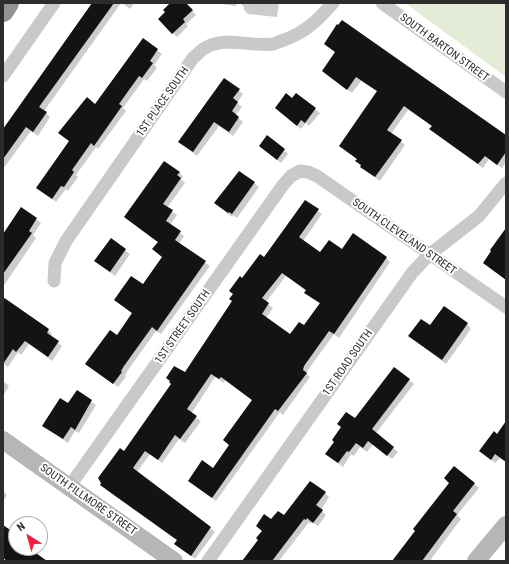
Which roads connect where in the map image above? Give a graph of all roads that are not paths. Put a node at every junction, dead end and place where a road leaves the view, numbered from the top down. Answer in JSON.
{"nodes":[{"id":1,"x":8,"y":3,"type":"edge"},
{"id":2,"x":54,"y":3,"type":"edge"},
{"id":3,"x":333,"y":3,"type":"edge"},
{"id":4,"x":382,"y":3,"type":"edge"},
{"id":5,"x":3,"y":11,"type":"edge"},
{"id":6,"x":3,"y":76,"type":"edge"},
{"id":7,"x":506,"y":92,"type":"edge"},
{"id":8,"x":300,"y":171,"type":"joint"},
{"id":9,"x":506,"y":183,"type":"edge"},
{"id":10,"x":430,"y":255,"type":"junction"},
{"id":11,"x":54,"y":281,"type":"dead end"},
{"id":12,"x":506,"y":307,"type":"edge"},
{"id":13,"x":3,"y":440,"type":"edge"},
{"id":14,"x":69,"y":487,"type":"junction"},
{"id":15,"x":506,"y":525,"type":"edge"},
{"id":16,"x":174,"y":561,"type":"edge"},
{"id":17,"x":208,"y":561,"type":"edge"},
{"id":18,"x":476,"y":561,"type":"edge"}],
"edges":[{"from":1,"to":5,"type":"highway"},
{"from":2,"to":6,"type":"street"},
{"from":3,"to":11,"type":"street","name":"1ST PLACE SOUTH"},
{"from":4,"to":7,"type":"street","name":"SOUTH BARTON STREET"},
{"from":8,"to":10,"type":"street","name":"SOUTH CLEVELAND STREET"},
{"from":8,"to":14,"type":"street","name":"1ST STREET SOUTH"},
{"from":9,"to":10,"type":"street","name":"1ST ROAD SOUTH"},
{"from":10,"to":12,"type":"street","name":"SOUTH CLEVELAND STREET"},
{"from":10,"to":17,"type":"street","name":"1ST ROAD SOUTH"},
{"from":13,"to":14,"type":"street","name":"SOUTH FILLMORE STREET"},
{"from":14,"to":16,"type":"street","name":"SOUTH FILLMORE STREET"},
{"from":15,"to":18,"type":"street"}]}
